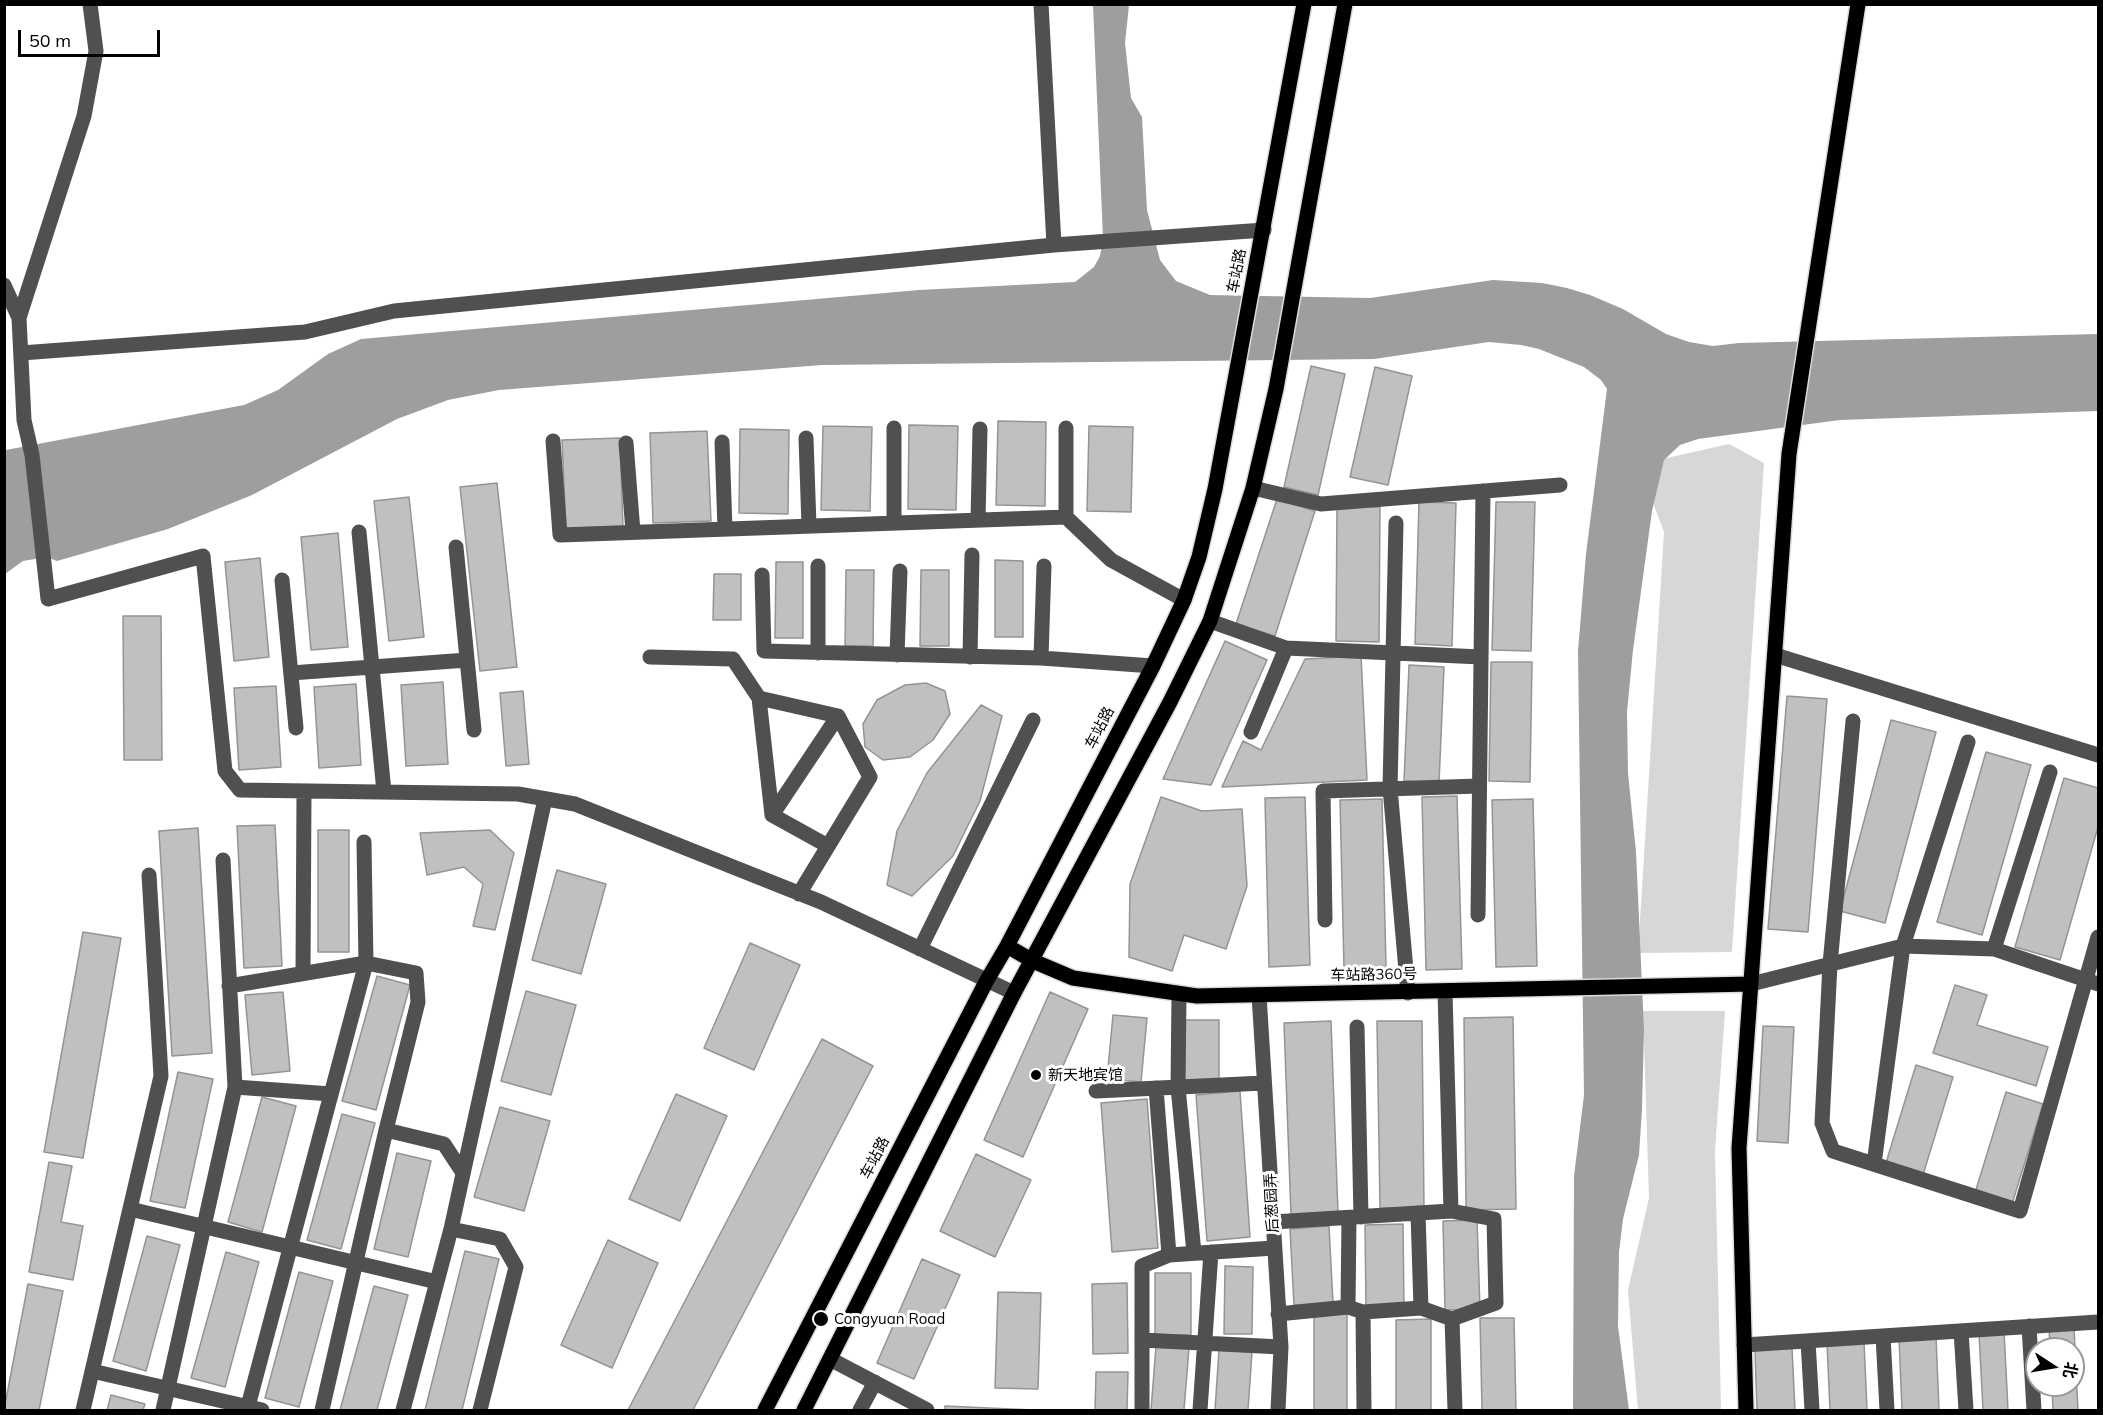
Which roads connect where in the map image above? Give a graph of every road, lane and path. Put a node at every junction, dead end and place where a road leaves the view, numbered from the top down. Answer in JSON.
{"nodes":[{"id":1,"x":90,"y":4,"type":"edge"},
{"id":2,"x":1041,"y":4,"type":"edge"},
{"id":3,"x":1304,"y":4,"type":"edge"},
{"id":4,"x":1345,"y":4,"type":"edge"},
{"id":5,"x":1858,"y":4,"type":"edge"},
{"id":6,"x":1264,"y":230,"type":"junction"},
{"id":7,"x":1054,"y":245,"type":"junction"},
{"id":8,"x":4,"y":285,"type":"edge"},
{"id":9,"x":19,"y":318,"type":"junction"},
{"id":10,"x":21,"y":353,"type":"junction"},
{"id":11,"x":894,"y":428,"type":"dead end"},
{"id":12,"x":980,"y":429,"type":"dead end"},
{"id":13,"x":1066,"y":429,"type":"dead end"},
{"id":14,"x":806,"y":438,"type":"dead end"},
{"id":15,"x":553,"y":441,"type":"dead end"},
{"id":16,"x":722,"y":442,"type":"dead end"},
{"id":17,"x":626,"y":443,"type":"dead end"},
{"id":18,"x":1560,"y":485,"type":"dead end"},
{"id":19,"x":1253,"y":488,"type":"junction"},
{"id":20,"x":1483,"y":491,"type":"junction"},
{"id":21,"x":1066,"y":517,"type":"junction"},
{"id":22,"x":978,"y":520,"type":"junction"},
{"id":23,"x":894,"y":523,"type":"junction"},
{"id":24,"x":1396,"y":523,"type":"dead end"},
{"id":25,"x":809,"y":526,"type":"junction"},
{"id":26,"x":725,"y":529,"type":"junction"},
{"id":27,"x":359,"y":531,"type":"dead end"},
{"id":28,"x":633,"y":532,"type":"junction"},
{"id":29,"x":456,"y":547,"type":"dead end"},
{"id":30,"x":972,"y":555,"type":"dead end"},
{"id":31,"x":818,"y":566,"type":"dead end"},
{"id":32,"x":1044,"y":566,"type":"dead end"},
{"id":33,"x":900,"y":571,"type":"dead end"},
{"id":34,"x":762,"y":575,"type":"dead end"},
{"id":35,"x":282,"y":580,"type":"dead end"},
{"id":36,"x":1184,"y":600,"type":"junction"},
{"id":37,"x":1210,"y":621,"type":"junction"},
{"id":38,"x":1286,"y":648,"type":"junction"},
{"id":39,"x":1393,"y":652,"type":"junction"},
{"id":40,"x":818,"y":653,"type":"junction"},
{"id":41,"x":897,"y":655,"type":"junction"},
{"id":42,"x":1774,"y":655,"type":"junction"},
{"id":43,"x":650,"y":657,"type":"dead end"},
{"id":44,"x":970,"y":657,"type":"junction"},
{"id":45,"x":1481,"y":657,"type":"junction"},
{"id":46,"x":1041,"y":658,"type":"junction"},
{"id":47,"x":467,"y":660,"type":"junction"},
{"id":48,"x":1153,"y":666,"type":"junction"},
{"id":49,"x":372,"y":667,"type":"junction"},
{"id":50,"x":291,"y":673,"type":"junction"},
{"id":51,"x":759,"y":698,"type":"junction"},
{"id":52,"x":838,"y":716,"type":"junction"},
{"id":53,"x":1033,"y":720,"type":"dead end"},
{"id":54,"x":1853,"y":721,"type":"dead end"},
{"id":55,"x":296,"y":728,"type":"dead end"},
{"id":56,"x":474,"y":730,"type":"dead end"},
{"id":57,"x":1251,"y":732,"type":"dead end"},
{"id":58,"x":1968,"y":742,"type":"dead end"},
{"id":59,"x":2098,"y":755,"type":"edge"},
{"id":60,"x":2050,"y":772,"type":"dead end"},
{"id":61,"x":1479,"y":786,"type":"junction"},
{"id":62,"x":1390,"y":788,"type":"junction"},
{"id":63,"x":304,"y":791,"type":"junction"},
{"id":64,"x":384,"y":792,"type":"junction"},
{"id":65,"x":545,"y":799,"type":"junction"},
{"id":66,"x":772,"y":815,"type":"junction"},
{"id":67,"x":364,"y":842,"type":"dead end"},
{"id":68,"x":828,"y":846,"type":"junction"},
{"id":69,"x":223,"y":860,"type":"dead end"},
{"id":70,"x":149,"y":875,"type":"dead end"},
{"id":71,"x":800,"y":894,"type":"junction"},
{"id":72,"x":1478,"y":915,"type":"dead end"},
{"id":73,"x":1325,"y":920,"type":"dead end"},
{"id":74,"x":2098,"y":938,"type":"edge"},
{"id":75,"x":1007,"y":946,"type":"junction"},
{"id":76,"x":1903,"y":946,"type":"junction"},
{"id":77,"x":920,"y":949,"type":"junction"},
{"id":78,"x":1994,"y":949,"type":"junction"},
{"id":79,"x":1033,"y":961,"type":"junction"},
{"id":80,"x":366,"y":963,"type":"junction"},
{"id":81,"x":1830,"y":964,"type":"junction"},
{"id":82,"x":303,"y":974,"type":"junction"},
{"id":83,"x":987,"y":980,"type":"junction"},
{"id":84,"x":2093,"y":982,"type":"edge"},
{"id":85,"x":1751,"y":984,"type":"junction"},
{"id":86,"x":229,"y":986,"type":"junction"},
{"id":87,"x":1445,"y":992,"type":"junction"},
{"id":88,"x":1014,"y":993,"type":"junction"},
{"id":89,"x":1408,"y":993,"type":"junction"},
{"id":90,"x":1179,"y":994,"type":"junction"},
{"id":91,"x":1259,"y":995,"type":"junction"},
{"id":92,"x":1357,"y":1027,"type":"dead end"},
{"id":93,"x":1264,"y":1083,"type":"junction"},
{"id":94,"x":235,"y":1087,"type":"junction"},
{"id":95,"x":1179,"y":1087,"type":"junction"},
{"id":96,"x":1156,"y":1088,"type":"junction"},
{"id":97,"x":1096,"y":1091,"type":"dead end"},
{"id":98,"x":331,"y":1094,"type":"junction"},
{"id":99,"x":386,"y":1130,"type":"junction"},
{"id":100,"x":1874,"y":1164,"type":"junction"},
{"id":101,"x":463,"y":1173,"type":"junction"},
{"id":102,"x":130,"y":1209,"type":"junction"},
{"id":103,"x":1451,"y":1211,"type":"junction"},
{"id":104,"x":1418,"y":1213,"type":"junction"},
{"id":105,"x":1355,"y":1217,"type":"junction"},
{"id":106,"x":1273,"y":1222,"type":"junction"},
{"id":107,"x":204,"y":1227,"type":"junction"},
{"id":108,"x":451,"y":1229,"type":"junction"},
{"id":109,"x":291,"y":1248,"type":"junction"},
{"id":110,"x":1274,"y":1248,"type":"junction"},
{"id":111,"x":1211,"y":1252,"type":"junction"},
{"id":112,"x":1194,"y":1253,"type":"junction"},
{"id":113,"x":1169,"y":1255,"type":"junction"},
{"id":114,"x":356,"y":1263,"type":"junction"},
{"id":115,"x":437,"y":1282,"type":"junction"},
{"id":116,"x":1421,"y":1308,"type":"junction"},
{"id":117,"x":1355,"y":1310,"type":"junction"},
{"id":118,"x":1278,"y":1314,"type":"junction"},
{"id":119,"x":1452,"y":1319,"type":"junction"},
{"id":120,"x":2098,"y":1322,"type":"edge"},
{"id":121,"x":2029,"y":1326,"type":"junction"},
{"id":122,"x":1961,"y":1331,"type":"junction"},
{"id":123,"x":1883,"y":1336,"type":"junction"},
{"id":124,"x":1142,"y":1340,"type":"junction"},
{"id":125,"x":1808,"y":1341,"type":"junction"},
{"id":126,"x":1206,"y":1343,"type":"junction"},
{"id":127,"x":1744,"y":1345,"type":"junction"},
{"id":128,"x":1281,"y":1347,"type":"junction"},
{"id":129,"x":830,"y":1359,"type":"junction"},
{"id":130,"x":92,"y":1371,"type":"junction"},
{"id":131,"x":875,"y":1383,"type":"junction"},
{"id":132,"x":168,"y":1389,"type":"junction"},
{"id":133,"x":252,"y":1409,"type":"edge"},
{"id":134,"x":83,"y":1410,"type":"edge"},
{"id":135,"x":163,"y":1410,"type":"edge"},
{"id":136,"x":322,"y":1410,"type":"edge"},
{"id":137,"x":403,"y":1410,"type":"edge"},
{"id":138,"x":480,"y":1410,"type":"edge"},
{"id":139,"x":765,"y":1410,"type":"edge"},
{"id":140,"x":804,"y":1410,"type":"edge"},
{"id":141,"x":860,"y":1410,"type":"edge"},
{"id":142,"x":927,"y":1410,"type":"edge"},
{"id":143,"x":1142,"y":1410,"type":"edge"},
{"id":144,"x":1200,"y":1410,"type":"edge"},
{"id":145,"x":1278,"y":1410,"type":"edge"},
{"id":146,"x":1365,"y":1410,"type":"edge"},
{"id":147,"x":1455,"y":1410,"type":"edge"},
{"id":148,"x":1746,"y":1410,"type":"edge"},
{"id":149,"x":1812,"y":1410,"type":"edge"},
{"id":150,"x":1887,"y":1410,"type":"edge"},
{"id":151,"x":1966,"y":1410,"type":"edge"},
{"id":152,"x":2034,"y":1410,"type":"edge"}],
"edges":[{"from":1,"to":9,"type":"street"},
{"from":2,"to":7,"type":"street"},
{"from":3,"to":6,"type":"main road","name":"车站路"},
{"from":4,"to":19,"type":"main road"},
{"from":5,"to":42,"type":"main road"},
{"from":6,"to":7,"type":"street"},
{"from":6,"to":36,"type":"main road","name":"车站路"},
{"from":7,"to":10,"type":"street"},
{"from":8,"to":9,"type":"street"},
{"from":9,"to":10,"type":"street"},
{"from":10,"to":63,"type":"street"},
{"from":11,"to":23,"type":"street"},
{"from":12,"to":22,"type":"street"},
{"from":13,"to":21,"type":"street"},
{"from":14,"to":25,"type":"street"},
{"from":15,"to":28,"type":"street"},
{"from":16,"to":26,"type":"street"},
{"from":17,"to":28,"type":"street"},
{"from":18,"to":20,"type":"street"},
{"from":19,"to":20,"type":"street"},
{"from":19,"to":37,"type":"main road"},
{"from":20,"to":45,"type":"street"},
{"from":21,"to":22,"type":"street"},
{"from":21,"to":36,"type":"street"},
{"from":22,"to":23,"type":"street"},
{"from":23,"to":25,"type":"street"},
{"from":24,"to":39,"type":"street"},
{"from":25,"to":26,"type":"street"},
{"from":26,"to":28,"type":"street"},
{"from":27,"to":49,"type":"street"},
{"from":29,"to":47,"type":"street"},
{"from":30,"to":44,"type":"street"},
{"from":31,"to":40,"type":"street"},
{"from":32,"to":46,"type":"street"},
{"from":33,"to":41,"type":"street"},
{"from":34,"to":40,"type":"street"},
{"from":35,"to":50,"type":"street"},
{"from":36,"to":48,"type":"main road","name":"车站路"},
{"from":37,"to":38,"type":"street"},
{"from":37,"to":79,"type":"main road"},
{"from":38,"to":39,"type":"street"},
{"from":38,"to":57,"type":"street"},
{"from":39,"to":45,"type":"street"},
{"from":39,"to":62,"type":"street"},
{"from":40,"to":41,"type":"street"},
{"from":41,"to":44,"type":"street"},
{"from":42,"to":59,"type":"street"},
{"from":42,"to":85,"type":"main road"},
{"from":43,"to":51,"type":"street"},
{"from":44,"to":46,"type":"street"},
{"from":45,"to":61,"type":"street"},
{"from":46,"to":48,"type":"street"},
{"from":47,"to":49,"type":"street"},
{"from":47,"to":56,"type":"street"},
{"from":48,"to":75,"type":"main road","name":"车站路"},
{"from":49,"to":50,"type":"street"},
{"from":49,"to":64,"type":"street"},
{"from":50,"to":55,"type":"street"},
{"from":51,"to":52,"type":"street"},
{"from":51,"to":66,"type":"street"},
{"from":52,"to":66,"type":"street"},
{"from":52,"to":68,"type":"street"},
{"from":53,"to":77,"type":"street"},
{"from":54,"to":81,"type":"street"},
{"from":58,"to":76,"type":"street"},
{"from":60,"to":78,"type":"street"},
{"from":61,"to":62,"type":"street"},
{"from":61,"to":72,"type":"street"},
{"from":62,"to":73,"type":"street"},
{"from":62,"to":89,"type":"street"},
{"from":63,"to":64,"type":"street"},
{"from":63,"to":82,"type":"street"},
{"from":64,"to":65,"type":"street"},
{"from":65,"to":71,"type":"street"},
{"from":65,"to":101,"type":"street"},
{"from":66,"to":68,"type":"street"},
{"from":67,"to":80,"type":"street"},
{"from":68,"to":71,"type":"street"},
{"from":69,"to":86,"type":"street"},
{"from":70,"to":102,"type":"street"},
{"from":71,"to":77,"type":"street"},
{"from":74,"to":84,"type":"street"},
{"from":75,"to":79,"type":"main road","name":"车站路360号"},
{"from":75,"to":83,"type":"main road","name":"车站路"},
{"from":76,"to":78,"type":"street"},
{"from":76,"to":81,"type":"street"},
{"from":76,"to":100,"type":"street"},
{"from":77,"to":83,"type":"street"},
{"from":78,"to":84,"type":"street"},
{"from":79,"to":88,"type":"main road"},
{"from":79,"to":90,"type":"main road","name":"车站路360号"},
{"from":80,"to":82,"type":"street"},
{"from":80,"to":98,"type":"street"},
{"from":80,"to":99,"type":"street"},
{"from":81,"to":85,"type":"street"},
{"from":81,"to":100,"type":"street"},
{"from":82,"to":86,"type":"street"},
{"from":83,"to":88,"type":"street"},
{"from":83,"to":139,"type":"main road","name":"车站路"},
{"from":84,"to":100,"type":"street"},
{"from":85,"to":87,"type":"main road","name":"车站路360号"},
{"from":85,"to":127,"type":"main road"},
{"from":86,"to":94,"type":"street"},
{"from":87,"to":89,"type":"main road","name":"车站路360号"},
{"from":87,"to":103,"type":"street"},
{"from":88,"to":129,"type":"main road"},
{"from":89,"to":91,"type":"main road","name":"车站路360号"},
{"from":90,"to":91,"type":"main road","name":"车站路360号"},
{"from":90,"to":95,"type":"street"},
{"from":91,"to":93,"type":"street","name":"后葱园弄"},
{"from":92,"to":105,"type":"street"},
{"from":93,"to":95,"type":"street"},
{"from":93,"to":106,"type":"street","name":"后葱园弄"},
{"from":94,"to":98,"type":"street"},
{"from":94,"to":107,"type":"street"},
{"from":95,"to":96,"type":"street"},
{"from":95,"to":112,"type":"street"},
{"from":96,"to":97,"type":"street"},
{"from":96,"to":113,"type":"street"},
{"from":98,"to":109,"type":"street"},
{"from":99,"to":101,"type":"street"},
{"from":99,"to":114,"type":"street"},
{"from":101,"to":108,"type":"street"},
{"from":102,"to":107,"type":"street"},
{"from":102,"to":130,"type":"street"},
{"from":103,"to":104,"type":"street"},
{"from":103,"to":119,"type":"street"},
{"from":104,"to":105,"type":"street"},
{"from":104,"to":116,"type":"street"},
{"from":105,"to":106,"type":"street"},
{"from":105,"to":117,"type":"street"},
{"from":106,"to":110,"type":"street","name":"后葱园弄"},
{"from":107,"to":109,"type":"street"},
{"from":107,"to":132,"type":"street"},
{"from":108,"to":115,"type":"street"},
{"from":108,"to":138,"type":"street"},
{"from":109,"to":114,"type":"street"},
{"from":109,"to":133,"type":"street"},
{"from":110,"to":111,"type":"street"},
{"from":110,"to":118,"type":"street","name":"后葱园弄"},
{"from":111,"to":112,"type":"street"},
{"from":111,"to":126,"type":"street"},
{"from":112,"to":113,"type":"street"},
{"from":113,"to":124,"type":"street"},
{"from":114,"to":115,"type":"street"},
{"from":114,"to":136,"type":"street"},
{"from":115,"to":137,"type":"street"},
{"from":116,"to":117,"type":"street"},
{"from":116,"to":119,"type":"street"},
{"from":117,"to":118,"type":"street"},
{"from":117,"to":146,"type":"street"},
{"from":118,"to":128,"type":"street","name":"后葱园弄"},
{"from":119,"to":147,"type":"street"},
{"from":120,"to":121,"type":"street"},
{"from":121,"to":122,"type":"street"},
{"from":121,"to":152,"type":"street"},
{"from":122,"to":123,"type":"street"},
{"from":122,"to":151,"type":"street"},
{"from":123,"to":125,"type":"street"},
{"from":123,"to":150,"type":"street"},
{"from":124,"to":126,"type":"street"},
{"from":124,"to":143,"type":"street"},
{"from":125,"to":127,"type":"street"},
{"from":125,"to":149,"type":"street"},
{"from":126,"to":128,"type":"street"},
{"from":126,"to":144,"type":"street"},
{"from":127,"to":148,"type":"main road"},
{"from":128,"to":145,"type":"street","name":"后葱园弄"},
{"from":129,"to":131,"type":"street"},
{"from":129,"to":140,"type":"main road"},
{"from":130,"to":132,"type":"street"},
{"from":130,"to":134,"type":"street"},
{"from":131,"to":141,"type":"street"},
{"from":131,"to":142,"type":"street"},
{"from":132,"to":133,"type":"street"},
{"from":132,"to":135,"type":"street"}]}
